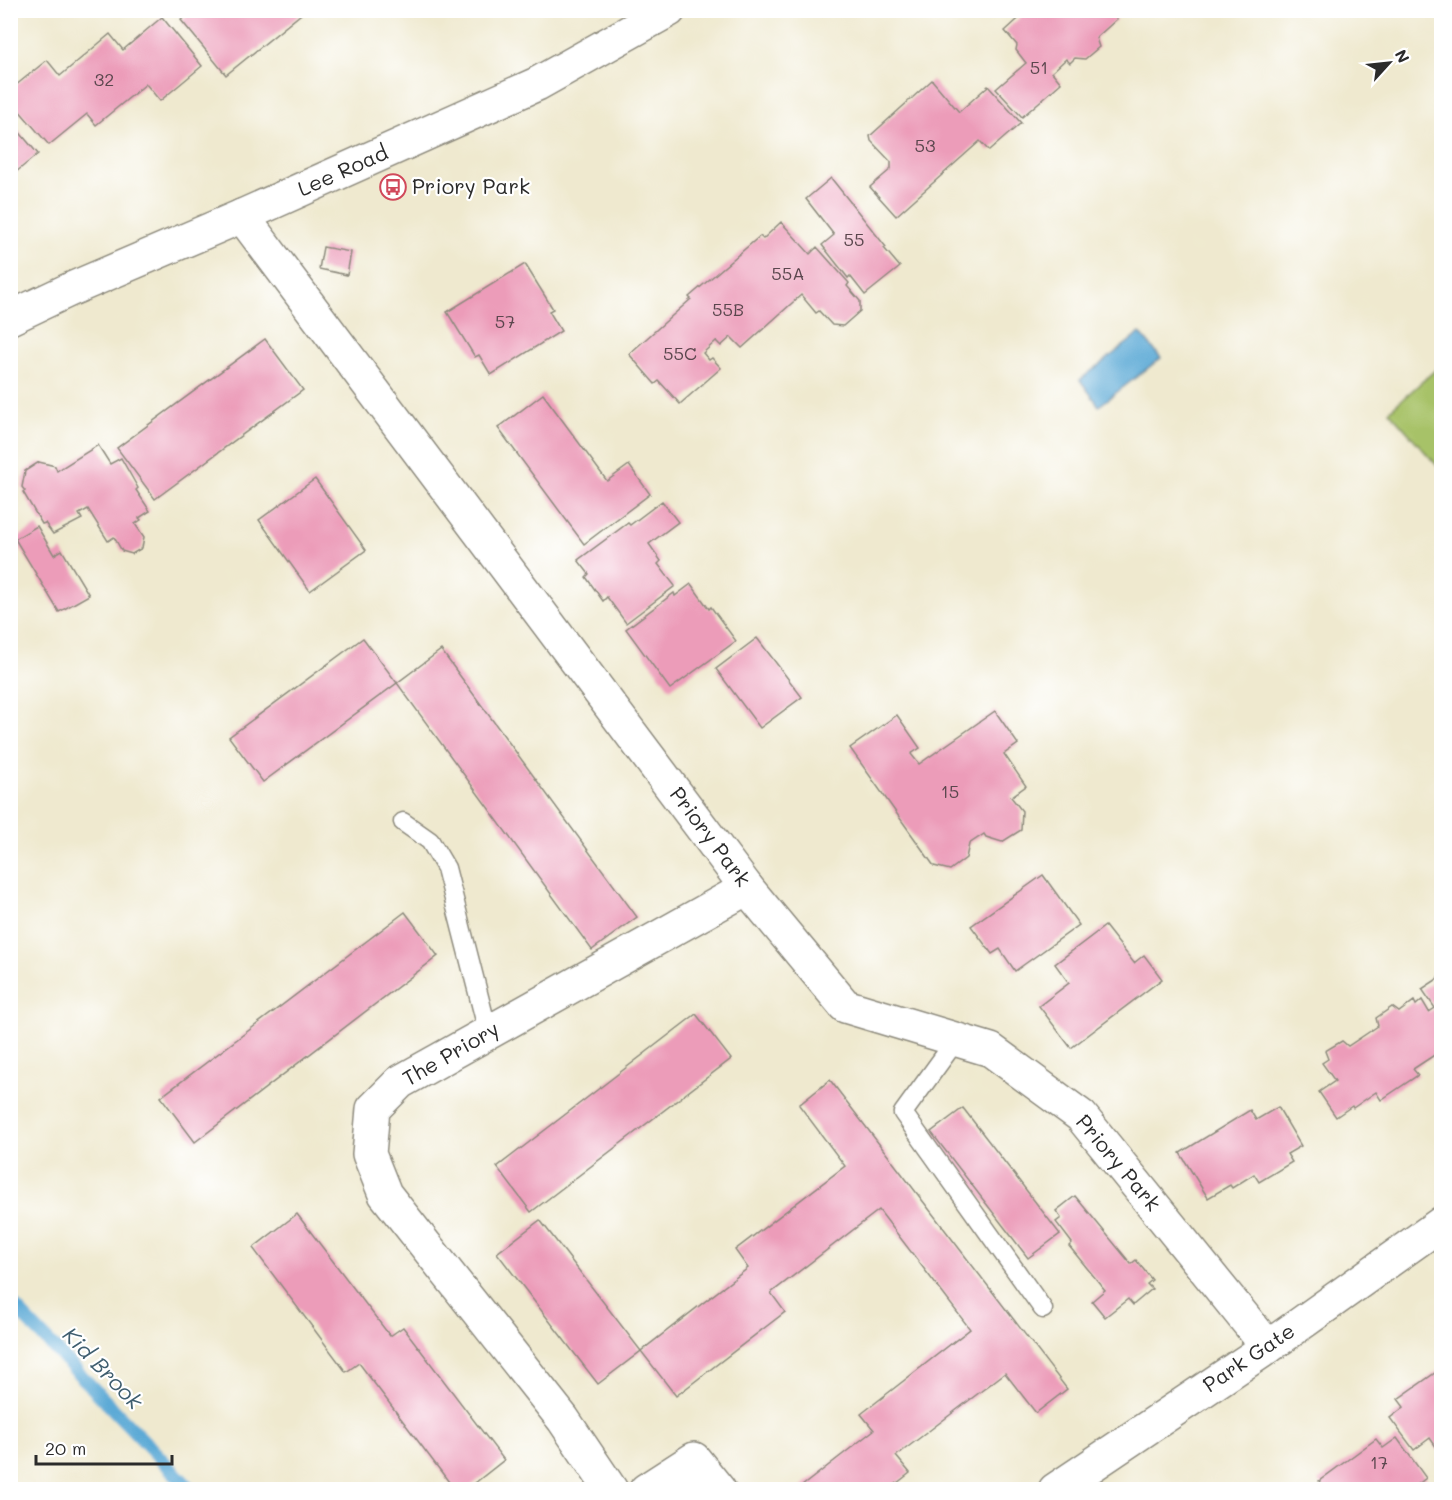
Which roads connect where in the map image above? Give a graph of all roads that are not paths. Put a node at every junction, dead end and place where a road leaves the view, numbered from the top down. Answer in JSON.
{"nodes":[{"id":1,"x":669,"y":10,"type":"edge"},
{"id":2,"x":242,"y":216,"type":"junction"},
{"id":3,"x":10,"y":318,"type":"edge"},
{"id":4,"x":403,"y":822,"type":"dead end"},
{"id":5,"x":747,"y":888,"type":"junction"},
{"id":6,"x":488,"y":1032,"type":"junction"},
{"id":7,"x":956,"y":1040,"type":"junction"},
{"id":8,"x":1442,"y":1223,"type":"edge"},
{"id":9,"x":1043,"y":1309,"type":"dead end"},
{"id":10,"x":1268,"y":1347,"type":"junction"},
{"id":11,"x":611,"y":1490,"type":"edge"},
{"id":12,"x":646,"y":1490,"type":"edge"},
{"id":13,"x":719,"y":1490,"type":"edge"},
{"id":14,"x":1055,"y":1490,"type":"edge"}],
"edges":[{"from":1,"to":2,"type":"street","name":"Lee Road"},
{"from":2,"to":3,"type":"street","name":"Lee Road"},
{"from":2,"to":5,"type":"street","name":"Priory Park"},
{"from":4,"to":6,"type":"lane"},
{"from":5,"to":6,"type":"street","name":"The Priory"},
{"from":5,"to":7,"type":"street","name":"Priory Park"},
{"from":6,"to":11,"type":"street","name":"The Priory"},
{"from":7,"to":9,"type":"lane"},
{"from":7,"to":10,"type":"street","name":"Priory Park"},
{"from":8,"to":10,"type":"street","name":"Park Gate"},
{"from":10,"to":14,"type":"street","name":"Park Gate"},
{"from":12,"to":13,"type":"street"}]}
